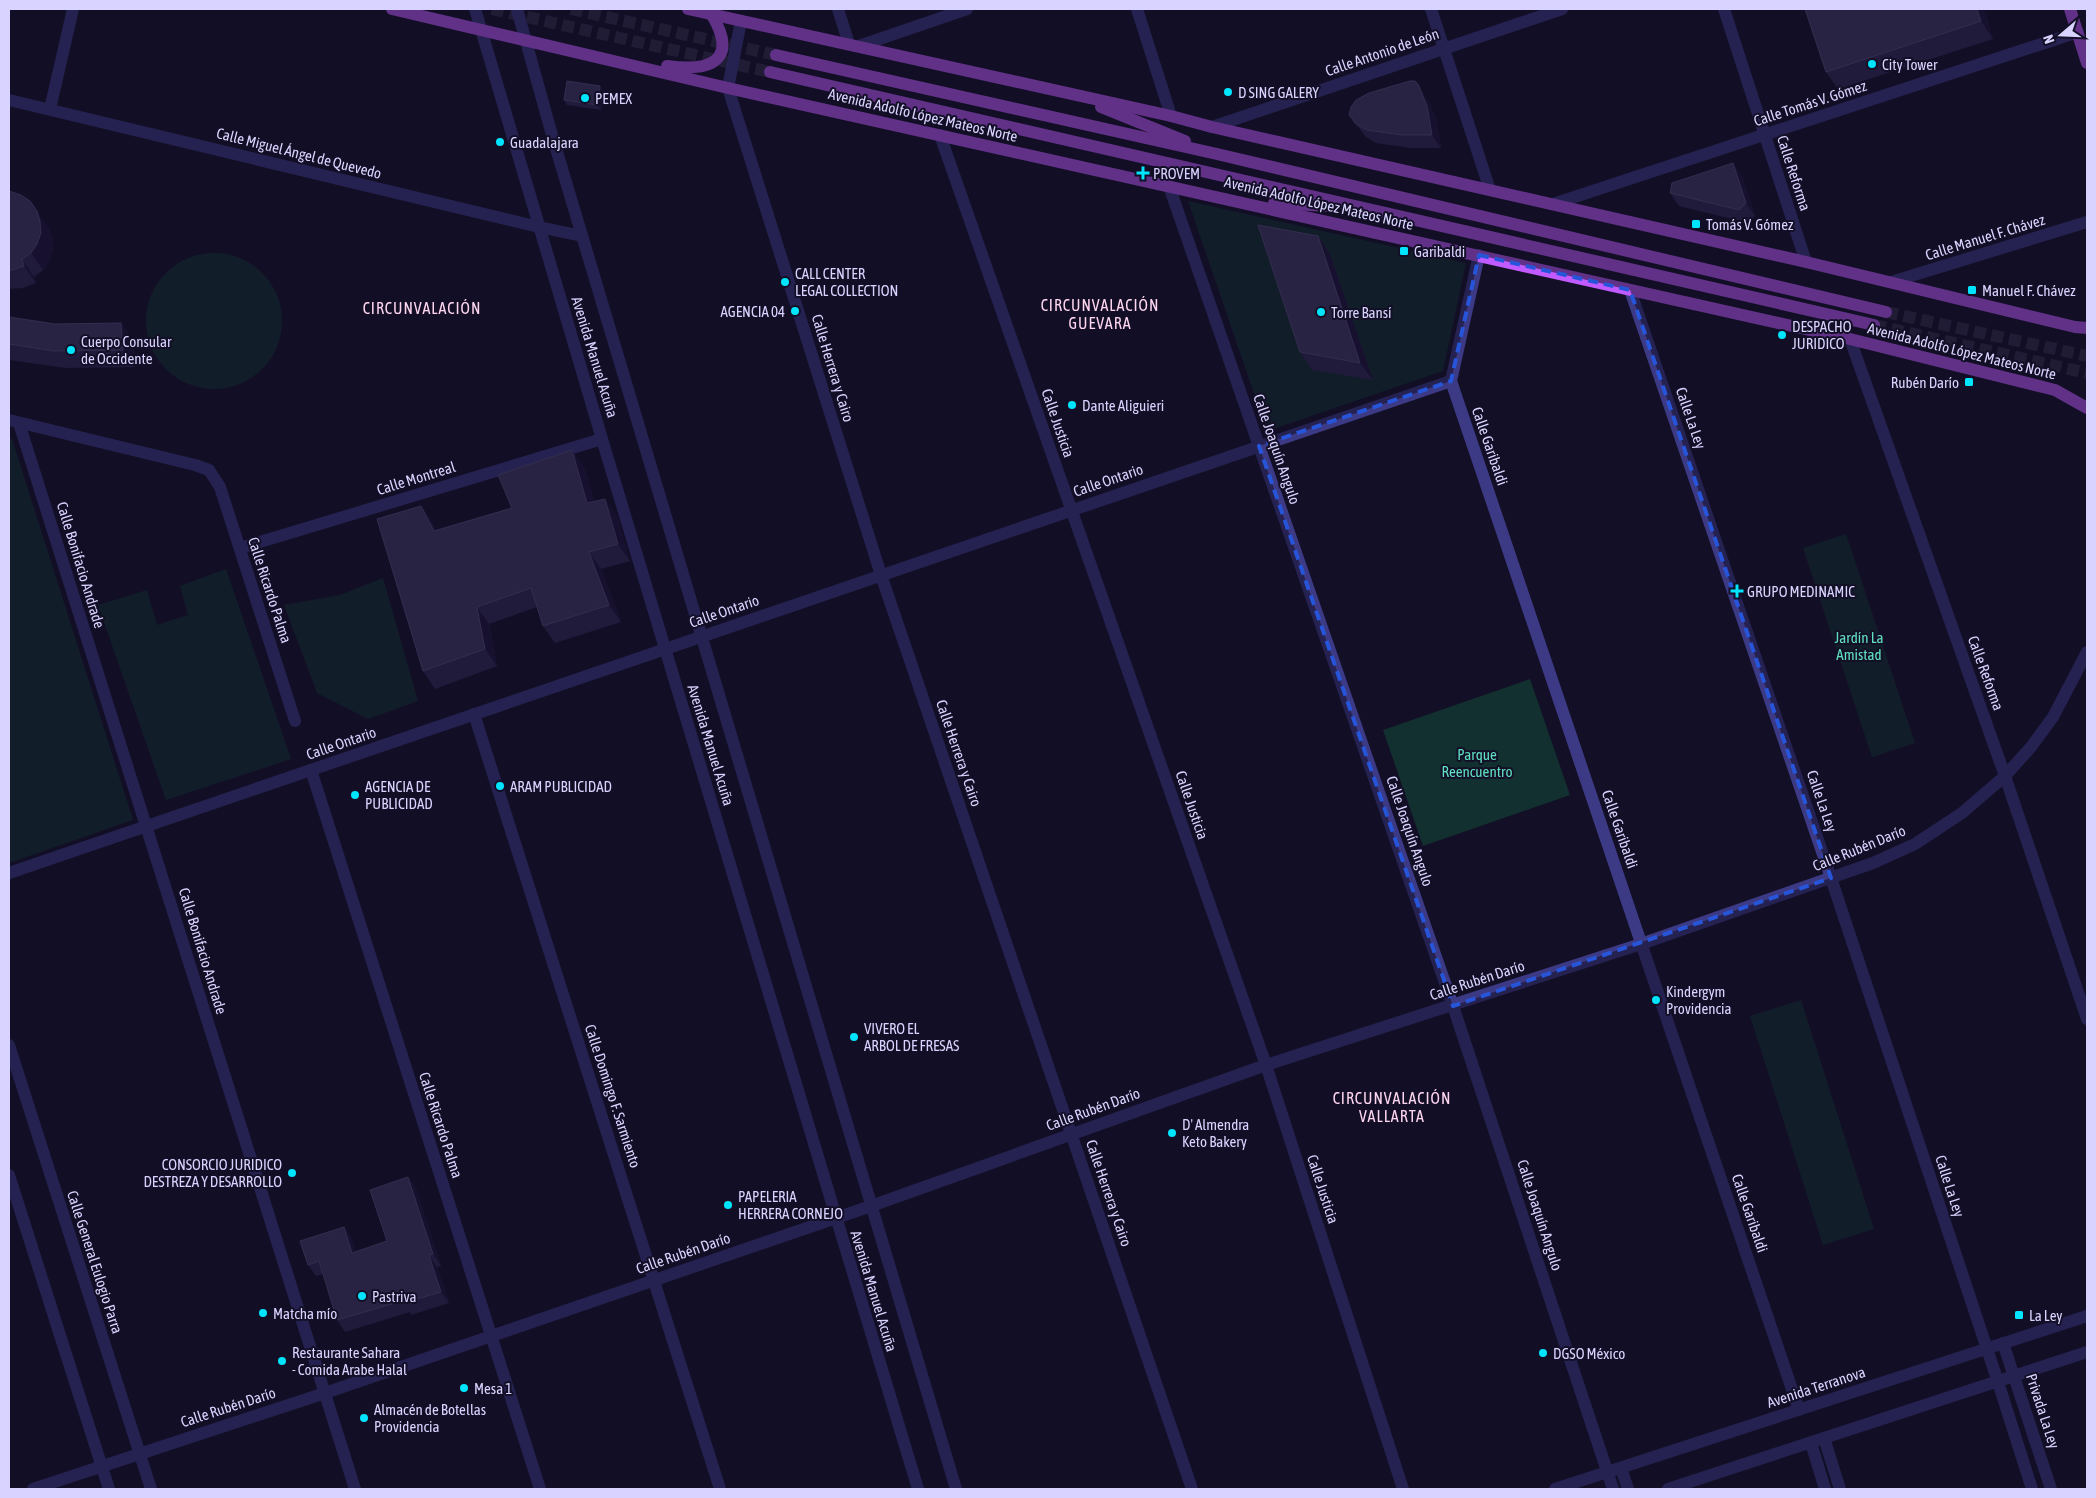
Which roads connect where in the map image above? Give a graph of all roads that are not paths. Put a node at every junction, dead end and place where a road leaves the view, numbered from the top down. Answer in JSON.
{"nodes":[{"id":1,"x":73,"y":9,"type":"edge"},
{"id":2,"x":392,"y":9,"type":"edge"},
{"id":3,"x":475,"y":9,"type":"edge"},
{"id":4,"x":517,"y":9,"type":"edge"},
{"id":5,"x":688,"y":9,"type":"edge"},
{"id":6,"x":838,"y":9,"type":"edge"},
{"id":7,"x":967,"y":9,"type":"edge"},
{"id":8,"x":1137,"y":9,"type":"edge"},
{"id":9,"x":1430,"y":9,"type":"edge"},
{"id":10,"x":1562,"y":9,"type":"edge"},
{"id":11,"x":1724,"y":9,"type":"edge"},
{"id":12,"x":2070,"y":9,"type":"edge"},
{"id":13,"x":712,"y":14,"type":"junction"},
{"id":14,"x":741,"y":21,"type":"junction"},
{"id":15,"x":481,"y":29,"type":"junction"},
{"id":16,"x":2078,"y":32,"type":"junction"},
{"id":17,"x":526,"y":39,"type":"junction"},
{"id":18,"x":854,"y":45,"type":"junction"},
{"id":19,"x":1443,"y":49,"type":"junction"},
{"id":20,"x":776,"y":55,"type":"tunnel mouth"},
{"id":21,"x":2087,"y":63,"type":"edge"},
{"id":22,"x":645,"y":68,"type":"junction"},
{"id":23,"x":770,"y":72,"type":"tunnel mouth"},
{"id":24,"x":728,"y":88,"type":"junction"},
{"id":25,"x":1072,"y":94,"type":"junction"},
{"id":26,"x":9,"y":100,"type":"edge"},
{"id":27,"x":50,"y":109,"type":"junction"},
{"id":28,"x":1170,"y":116,"type":"junction"},
{"id":29,"x":1212,"y":127,"type":"junction"},
{"id":30,"x":940,"y":135,"type":"junction"},
{"id":31,"x":1765,"y":135,"type":"junction"},
{"id":32,"x":1217,"y":154,"type":"junction"},
{"id":33,"x":1169,"y":186,"type":"junction"},
{"id":34,"x":1490,"y":190,"type":"junction"},
{"id":35,"x":1236,"y":201,"type":"junction"},
{"id":36,"x":1553,"y":204,"type":"junction"},
{"id":37,"x":1365,"y":208,"type":"junction"},
{"id":38,"x":2087,"y":222,"type":"edge"},
{"id":39,"x":539,"y":227,"type":"junction"},
{"id":40,"x":582,"y":236,"type":"junction"},
{"id":41,"x":1479,"y":255,"type":"junction"},
{"id":42,"x":1806,"y":262,"type":"junction"},
{"id":43,"x":1891,"y":282,"type":"junction"},
{"id":44,"x":1630,"y":290,"type":"junction"},
{"id":45,"x":1886,"y":312,"type":"tunnel mouth"},
{"id":46,"x":1874,"y":325,"type":"tunnel mouth"},
{"id":47,"x":2087,"y":328,"type":"edge"},
{"id":48,"x":1850,"y":339,"type":"junction"},
{"id":49,"x":1451,"y":381,"type":"junction"},
{"id":50,"x":2087,"y":408,"type":"edge"},
{"id":51,"x":14,"y":422,"type":"edge"},
{"id":52,"x":602,"y":439,"type":"junction"},
{"id":53,"x":1259,"y":446,"type":"junction"},
{"id":54,"x":1072,"y":510,"type":"junction"},
{"id":55,"x":240,"y":548,"type":"junction"},
{"id":56,"x":881,"y":575,"type":"junction"},
{"id":57,"x":702,"y":636,"type":"junction"},
{"id":58,"x":665,"y":648,"type":"junction"},
{"id":59,"x":2087,"y":652,"type":"edge"},
{"id":60,"x":474,"y":714,"type":"junction"},
{"id":61,"x":295,"y":721,"type":"dead end"},
{"id":62,"x":311,"y":770,"type":"junction"},
{"id":63,"x":2005,"y":776,"type":"junction"},
{"id":64,"x":147,"y":827,"type":"junction"},
{"id":65,"x":9,"y":873,"type":"edge"},
{"id":66,"x":1831,"y":878,"type":"junction"},
{"id":67,"x":1642,"y":944,"type":"junction"},
{"id":68,"x":1453,"y":1006,"type":"junction"},
{"id":69,"x":2087,"y":1019,"type":"edge"},
{"id":70,"x":9,"y":1045,"type":"edge"},
{"id":71,"x":1266,"y":1065,"type":"junction"},
{"id":72,"x":1072,"y":1134,"type":"junction"},
{"id":73,"x":9,"y":1175,"type":"edge"},
{"id":74,"x":871,"y":1206,"type":"junction"},
{"id":75,"x":835,"y":1218,"type":"junction"},
{"id":76,"x":654,"y":1280,"type":"junction"},
{"id":77,"x":2087,"y":1316,"type":"edge"},
{"id":78,"x":492,"y":1336,"type":"junction"},
{"id":79,"x":2003,"y":1343,"type":"junction"},
{"id":80,"x":1987,"y":1349,"type":"junction"},
{"id":81,"x":2087,"y":1352,"type":"edge"},
{"id":82,"x":2015,"y":1376,"type":"junction"},
{"id":83,"x":1998,"y":1382,"type":"junction"},
{"id":84,"x":325,"y":1392,"type":"junction"},
{"id":85,"x":1800,"y":1410,"type":"junction"},
{"id":86,"x":1824,"y":1438,"type":"junction"},
{"id":87,"x":1811,"y":1443,"type":"junction"},
{"id":88,"x":140,"y":1453,"type":"junction"},
{"id":89,"x":102,"y":1466,"type":"junction"},
{"id":90,"x":2044,"y":1466,"type":"junction"},
{"id":91,"x":1621,"y":1468,"type":"junction"},
{"id":92,"x":1608,"y":1472,"type":"junction"},
{"id":93,"x":2026,"y":1472,"type":"junction"},
{"id":94,"x":33,"y":1489,"type":"edge"},
{"id":95,"x":109,"y":1489,"type":"edge"},
{"id":96,"x":151,"y":1489,"type":"edge"},
{"id":97,"x":355,"y":1489,"type":"edge"},
{"id":98,"x":540,"y":1489,"type":"edge"},
{"id":99,"x":720,"y":1489,"type":"edge"},
{"id":100,"x":918,"y":1489,"type":"edge"},
{"id":101,"x":956,"y":1489,"type":"edge"},
{"id":102,"x":1192,"y":1489,"type":"edge"},
{"id":103,"x":1403,"y":1489,"type":"edge"},
{"id":104,"x":1555,"y":1489,"type":"edge"},
{"id":105,"x":1614,"y":1489,"type":"edge"},
{"id":106,"x":1628,"y":1489,"type":"edge"},
{"id":107,"x":1668,"y":1489,"type":"edge"},
{"id":108,"x":1825,"y":1489,"type":"edge"},
{"id":109,"x":1840,"y":1489,"type":"edge"},
{"id":110,"x":2032,"y":1489,"type":"edge"},
{"id":111,"x":2051,"y":1489,"type":"edge"}],
"edges":[{"from":1,"to":27,"type":"street"},
{"from":2,"to":15,"type":"main road","name":"Avenida Adolfo López Mateos Norte"},
{"from":3,"to":15,"type":"street","name":"Avenida Manuel Acuña"},
{"from":4,"to":17,"type":"street","name":"Avenida Manuel Acuña"},
{"from":5,"to":13,"type":"main road"},
{"from":6,"to":18,"type":"street"},
{"from":7,"to":18,"type":"street"},
{"from":8,"to":28,"type":"street"},
{"from":9,"to":19,"type":"street"},
{"from":10,"to":19,"type":"street","name":"Calle Antonio de León"},
{"from":11,"to":31,"type":"street","name":"Calle Reforma"},
{"from":12,"to":16,"type":"main road"},
{"from":13,"to":14,"type":"main road"},
{"from":13,"to":22,"type":"main road"},
{"from":14,"to":18,"type":"main road"},
{"from":14,"to":24,"type":"street","name":"Calle Herrera y Cairo"},
{"from":15,"to":17,"type":"main road","name":"Avenida Adolfo López Mateos Norte"},
{"from":15,"to":39,"type":"street","name":"Avenida Manuel Acuña"},
{"from":16,"to":21,"type":"main road"},
{"from":16,"to":31,"type":"street","name":"Calle Tomás V. Gómez"},
{"from":17,"to":22,"type":"main road","name":"Avenida Adolfo López Mateos Norte"},
{"from":17,"to":40,"type":"street","name":"Avenida Manuel Acuña"},
{"from":18,"to":25,"type":"main road"},
{"from":19,"to":29,"type":"street","name":"Calle Antonio de León"},
{"from":19,"to":34,"type":"street"},
{"from":20,"to":32,"type":"main road","name":"Avenida Adolfo López Mateos Norte"},
{"from":22,"to":24,"type":"main road","name":"Avenida Adolfo López Mateos Norte"},
{"from":23,"to":37,"type":"main road","name":"Avenida Adolfo López Mateos Norte"},
{"from":24,"to":30,"type":"main road","name":"Avenida Adolfo López Mateos Norte"},
{"from":24,"to":56,"type":"street","name":"Calle Herrera y Cairo"},
{"from":25,"to":28,"type":"main road"},
{"from":25,"to":32,"type":"main road"},
{"from":26,"to":27,"type":"street","name":"Calle Miguel Ángel de Quevedo"},
{"from":27,"to":39,"type":"street","name":"Calle Miguel Ángel de Quevedo"},
{"from":28,"to":29,"type":"main road"},
{"from":29,"to":34,"type":"main road"},
{"from":30,"to":33,"type":"main road","name":"Avenida Adolfo López Mateos Norte"},
{"from":30,"to":54,"type":"street","name":"Calle Justicia"},
{"from":31,"to":36,"type":"street","name":"Calle Tomás V. Gómez"},
{"from":31,"to":42,"type":"street","name":"Calle Reforma"},
{"from":32,"to":45,"type":"main road","name":"Avenida Adolfo López Mateos Norte"},
{"from":33,"to":35,"type":"main road","name":"Avenida Adolfo López Mateos Norte"},
{"from":33,"to":53,"type":"street","name":"Calle Joaquín Angulo"},
{"from":34,"to":36,"type":"main road"},
{"from":35,"to":37,"type":"main road"},
{"from":35,"to":41,"type":"main road","name":"Avenida Adolfo López Mateos Norte"},
{"from":36,"to":42,"type":"main road"},
{"from":37,"to":46,"type":"main road","name":"Avenida Adolfo López Mateos Norte"},
{"from":38,"to":43,"type":"street","name":"Calle Manuel F. Chávez"},
{"from":39,"to":40,"type":"street","name":"Calle Miguel Ángel de Quevedo"},
{"from":39,"to":52,"type":"street","name":"Avenida Manuel Acuña"},
{"from":40,"to":57,"type":"street","name":"Avenida Manuel Acuña"},
{"from":41,"to":44,"type":"main road","name":"Avenida Adolfo López Mateos Norte"},
{"from":41,"to":49,"type":"street"},
{"from":42,"to":43,"type":"main road"},
{"from":43,"to":47,"type":"main road"},
{"from":44,"to":48,"type":"main road","name":"Avenida Adolfo López Mateos Norte"},
{"from":44,"to":66,"type":"street","name":"Calle La Ley"},
{"from":48,"to":50,"type":"main road","name":"Avenida Adolfo López Mateos Norte"},
{"from":48,"to":63,"type":"street","name":"Calle Reforma"},
{"from":49,"to":53,"type":"street","name":"Calle Ontario"},
{"from":49,"to":67,"type":"street","name":"Calle Garibaldi"},
{"from":51,"to":55,"type":"street","name":"Calle Ricardo Palma"},
{"from":51,"to":64,"type":"street","name":"Calle Bonifacio Andrade"},
{"from":52,"to":55,"type":"street","name":"Calle Montreal"},
{"from":52,"to":58,"type":"street","name":"Avenida Manuel Acuña"},
{"from":53,"to":54,"type":"street","name":"Calle Ontario"},
{"from":53,"to":68,"type":"street","name":"Calle Joaquín Angulo"},
{"from":54,"to":56,"type":"street","name":"Calle Ontario"},
{"from":54,"to":71,"type":"street","name":"Calle Justicia"},
{"from":55,"to":61,"type":"street","name":"Calle Ricardo Palma"},
{"from":56,"to":57,"type":"street","name":"Calle Ontario"},
{"from":56,"to":72,"type":"street","name":"Calle Herrera y Cairo"},
{"from":57,"to":58,"type":"street","name":"Calle Ontario"},
{"from":57,"to":74,"type":"street","name":"Avenida Manuel Acuña"},
{"from":58,"to":60,"type":"street","name":"Calle Ontario"},
{"from":58,"to":75,"type":"street","name":"Avenida Manuel Acuña"},
{"from":59,"to":63,"type":"street","name":"Calle Rubén Darío"},
{"from":60,"to":62,"type":"street","name":"Calle Ontario"},
{"from":60,"to":76,"type":"street","name":"Calle Domingo F. Sarmiento"},
{"from":62,"to":64,"type":"street","name":"Calle Ontario"},
{"from":62,"to":78,"type":"street","name":"Calle Ricardo Palma"},
{"from":63,"to":66,"type":"street","name":"Calle Rubén Darío"},
{"from":63,"to":69,"type":"street","name":"Calle Reforma"},
{"from":64,"to":65,"type":"street","name":"Calle Ontario"},
{"from":64,"to":84,"type":"street","name":"Calle Bonifacio Andrade"},
{"from":66,"to":67,"type":"street","name":"Calle Rubén Darío"},
{"from":66,"to":80,"type":"street","name":"Calle La Ley"},
{"from":67,"to":68,"type":"street","name":"Calle Rubén Darío"},
{"from":67,"to":85,"type":"street","name":"Calle Garibaldi"},
{"from":68,"to":71,"type":"street","name":"Calle Rubén Darío"},
{"from":68,"to":92,"type":"street","name":"Calle Joaquín Angulo"},
{"from":70,"to":88,"type":"street","name":"Calle General Eulogio Parra"},
{"from":71,"to":72,"type":"street","name":"Calle Rubén Darío"},
{"from":71,"to":103,"type":"street","name":"Calle Justicia"},
{"from":72,"to":74,"type":"street","name":"Calle Rubén Darío"},
{"from":72,"to":102,"type":"street","name":"Calle Herrera y Cairo"},
{"from":73,"to":89,"type":"street"},
{"from":74,"to":75,"type":"street","name":"Calle Rubén Darío"},
{"from":74,"to":101,"type":"street","name":"Avenida Manuel Acuña"},
{"from":75,"to":76,"type":"street","name":"Calle Rubén Darío"},
{"from":75,"to":100,"type":"street","name":"Avenida Manuel Acuña"},
{"from":76,"to":78,"type":"street","name":"Calle Rubén Darío"},
{"from":76,"to":99,"type":"street","name":"Calle Domingo F. Sarmiento"},
{"from":77,"to":79,"type":"street","name":"Avenida Terranova"},
{"from":78,"to":84,"type":"street","name":"Calle Rubén Darío"},
{"from":78,"to":98,"type":"street","name":"Calle Ricardo Palma"},
{"from":79,"to":80,"type":"street","name":"Avenida Terranova"},
{"from":79,"to":82,"type":"street","name":"Privada La Ley"},
{"from":80,"to":83,"type":"street","name":"Calle La Ley"},
{"from":80,"to":85,"type":"street","name":"Avenida Terranova"},
{"from":81,"to":82,"type":"street"},
{"from":82,"to":83,"type":"street"},
{"from":82,"to":90,"type":"street","name":"Privada La Ley"},
{"from":83,"to":86,"type":"street"},
{"from":83,"to":93,"type":"street"},
{"from":84,"to":88,"type":"street","name":"Calle Rubén Darío"},
{"from":84,"to":97,"type":"street","name":"Calle Bonifacio Andrade"},
{"from":85,"to":91,"type":"street","name":"Avenida Terranova"},
{"from":86,"to":87,"type":"street"},
{"from":86,"to":109,"type":"street"},
{"from":87,"to":107,"type":"street"},
{"from":87,"to":108,"type":"street"},
{"from":88,"to":89,"type":"street","name":"Calle Rubén Darío"},
{"from":88,"to":96,"type":"street","name":"Calle General Eulogio Parra"},
{"from":89,"to":94,"type":"street","name":"Calle Rubén Darío"},
{"from":89,"to":95,"type":"street"},
{"from":90,"to":93,"type":"street"},
{"from":90,"to":111,"type":"street","name":"Privada La Ley"},
{"from":91,"to":92,"type":"street","name":"Avenida Terranova"},
{"from":91,"to":106,"type":"street"},
{"from":92,"to":104,"type":"street","name":"Avenida Terranova"},
{"from":92,"to":105,"type":"street","name":"Calle Joaquín Angulo"},
{"from":93,"to":110,"type":"street"}]}
